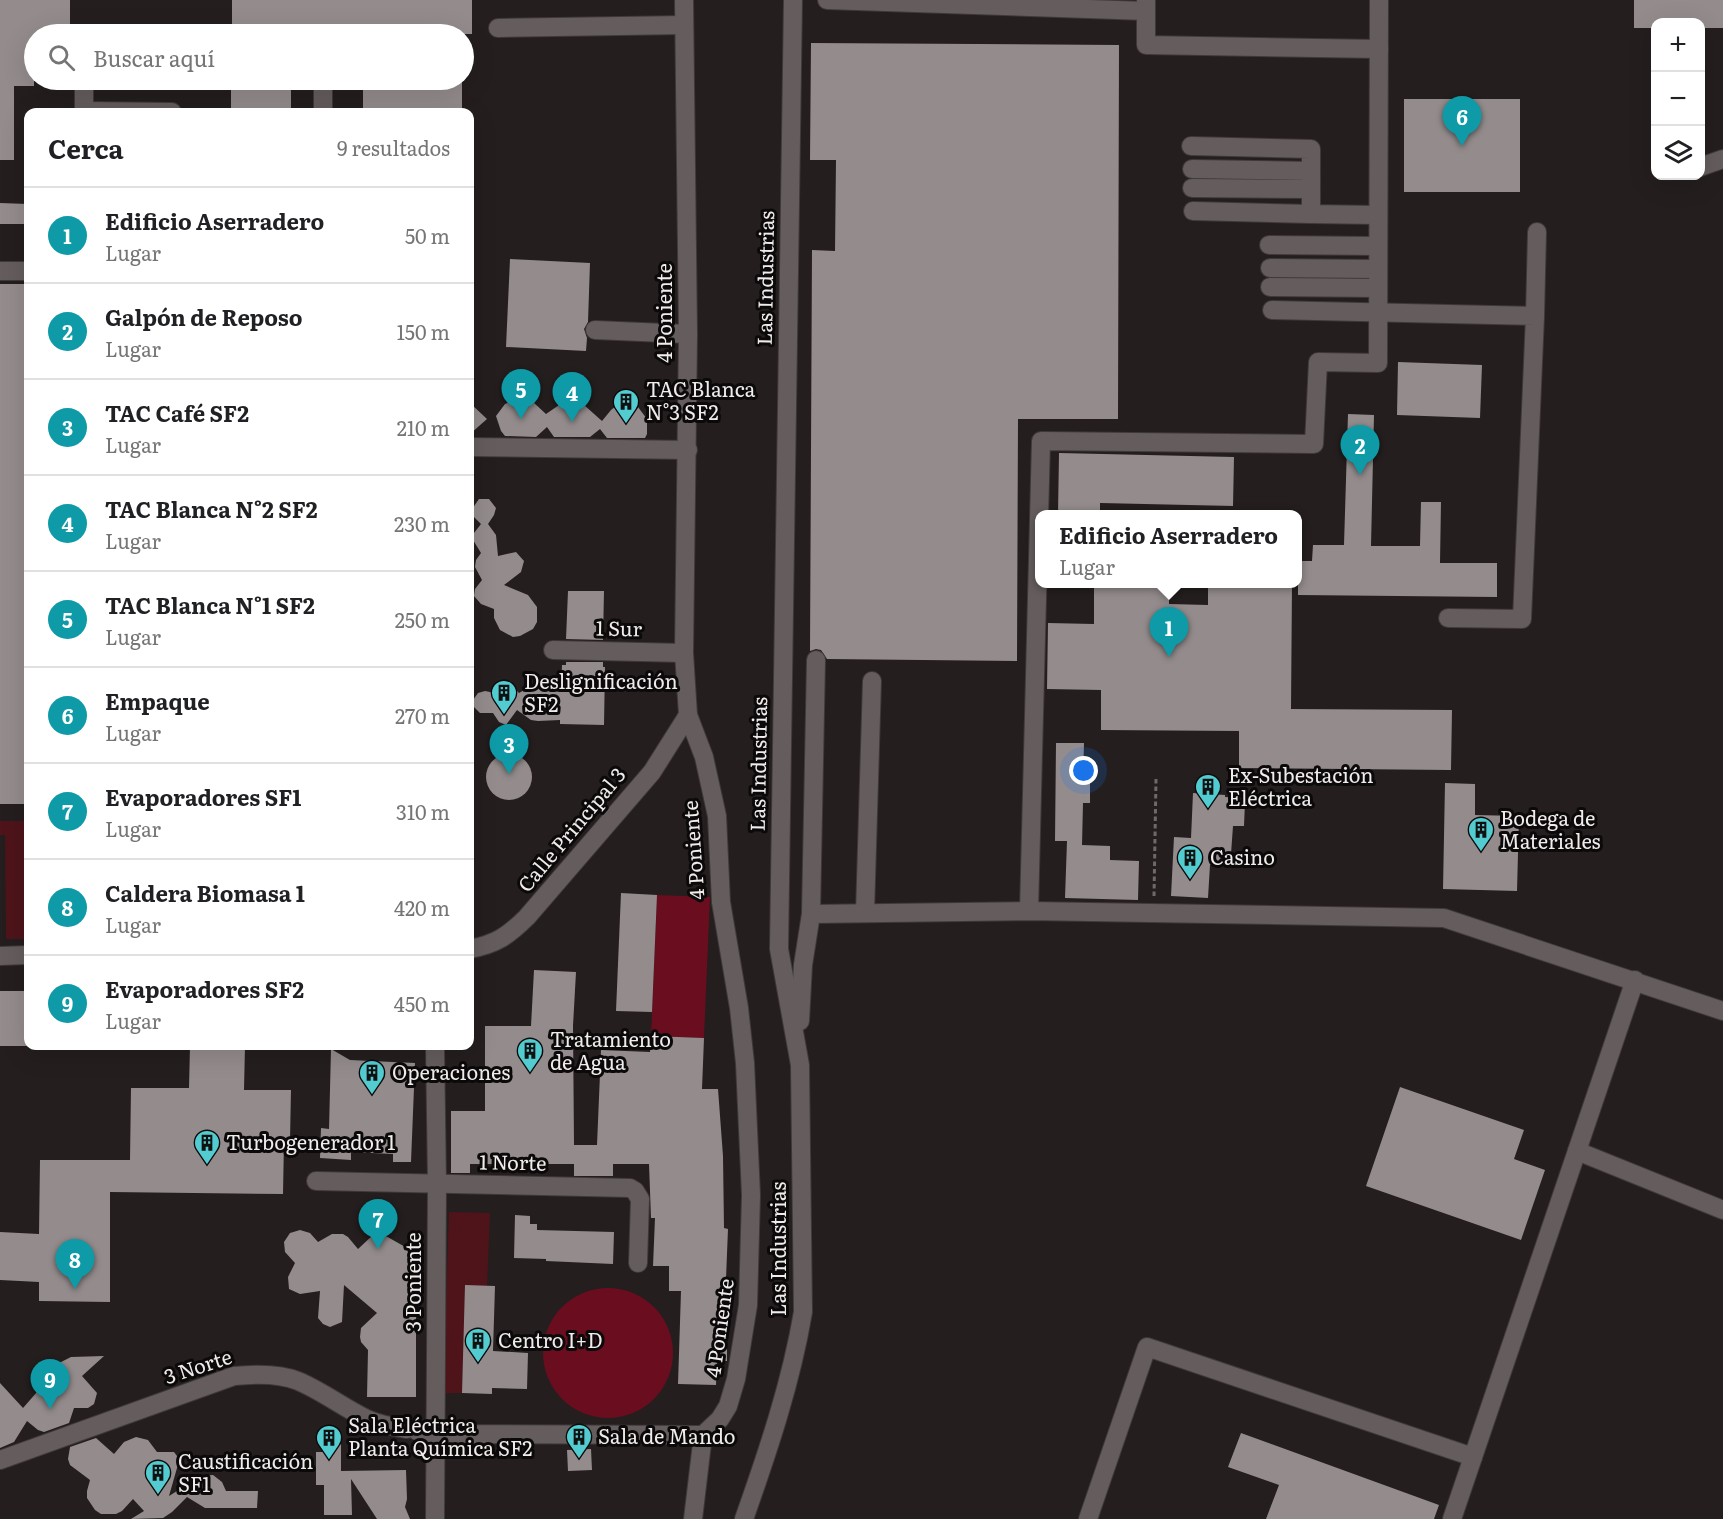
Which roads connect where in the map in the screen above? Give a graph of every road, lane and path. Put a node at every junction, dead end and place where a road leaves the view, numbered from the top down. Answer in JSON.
{"nodes":[{"id":1,"x":684,"y":0,"type":"edge"},
{"id":2,"x":793,"y":0,"type":"edge"},
{"id":3,"x":827,"y":0,"type":"edge"},
{"id":4,"x":1379,"y":0,"type":"edge"},
{"id":5,"x":1146,"y":5,"type":"edge"},
{"id":6,"x":684,"y":25,"type":"junction"},
{"id":7,"x":498,"y":28,"type":"dead end"},
{"id":8,"x":1379,"y":49,"type":"junction"},
{"id":9,"x":84,"y":90,"type":"edge"},
{"id":10,"x":323,"y":90,"type":"edge"},
{"id":11,"x":84,"y":108,"type":"edge"},
{"id":12,"x":323,"y":108,"type":"edge"},
{"id":13,"x":1191,"y":146,"type":"dead end"},
{"id":14,"x":1723,"y":159,"type":"edge"},
{"id":15,"x":1705,"y":166,"type":"edge"},
{"id":16,"x":1192,"y":169,"type":"dead end"},
{"id":17,"x":1311,"y":180,"type":"junction"},
{"id":18,"x":1192,"y":188,"type":"dead end"},
{"id":19,"x":1193,"y":211,"type":"dead end"},
{"id":20,"x":1311,"y":214,"type":"junction"},
{"id":21,"x":1378,"y":215,"type":"junction"},
{"id":22,"x":1537,"y":232,"type":"dead end"},
{"id":23,"x":1269,"y":245,"type":"dead end"},
{"id":24,"x":1378,"y":246,"type":"junction"},
{"id":25,"x":1270,"y":268,"type":"dead end"},
{"id":26,"x":1378,"y":269,"type":"junction"},
{"id":27,"x":0,"y":271,"type":"edge"},
{"id":28,"x":24,"y":271,"type":"edge"},
{"id":29,"x":1270,"y":287,"type":"dead end"},
{"id":30,"x":1378,"y":288,"type":"junction"},
{"id":31,"x":1272,"y":310,"type":"dead end"},
{"id":32,"x":1378,"y":313,"type":"junction"},
{"id":33,"x":1535,"y":316,"type":"junction"},
{"id":34,"x":595,"y":330,"type":"dead end"},
{"id":35,"x":688,"y":334,"type":"junction"},
{"id":36,"x":474,"y":447,"type":"edge"},
{"id":37,"x":688,"y":450,"type":"junction"},
{"id":38,"x":1039,"y":510,"type":"edge"},
{"id":39,"x":1037,"y":588,"type":"edge"},
{"id":40,"x":1448,"y":618,"type":"dead end"},
{"id":41,"x":553,"y":650,"type":"dead end"},
{"id":42,"x":684,"y":652,"type":"junction"},
{"id":43,"x":816,"y":660,"type":"dead end"},
{"id":44,"x":872,"y":681,"type":"dead end"},
{"id":45,"x":687,"y":715,"type":"junction"},
{"id":46,"x":1156,"y":779,"type":"dead end"},
{"id":47,"x":1029,"y":911,"type":"junction"},
{"id":48,"x":866,"y":913,"type":"junction"},
{"id":49,"x":1154,"y":913,"type":"junction"},
{"id":50,"x":811,"y":914,"type":"junction"},
{"id":51,"x":474,"y":948,"type":"edge"},
{"id":52,"x":24,"y":955,"type":"edge"},
{"id":53,"x":0,"y":956,"type":"edge"},
{"id":54,"x":1635,"y":980,"type":"junction"},
{"id":55,"x":1723,"y":1011,"type":"edge"},
{"id":56,"x":435,"y":1050,"type":"edge"},
{"id":57,"x":800,"y":1065,"type":"junction"},
{"id":58,"x":1577,"y":1151,"type":"junction"},
{"id":59,"x":316,"y":1181,"type":"dead end"},
{"id":60,"x":437,"y":1184,"type":"junction"},
{"id":61,"x":1723,"y":1210,"type":"edge"},
{"id":62,"x":638,"y":1263,"type":"dead end"},
{"id":63,"x":435,"y":1434,"type":"junction"},
{"id":64,"x":703,"y":1435,"type":"junction"},
{"id":65,"x":1473,"y":1457,"type":"junction"},
{"id":66,"x":0,"y":1460,"type":"edge"},
{"id":67,"x":435,"y":1519,"type":"edge"},
{"id":68,"x":693,"y":1519,"type":"edge"},
{"id":69,"x":744,"y":1519,"type":"edge"},
{"id":70,"x":1088,"y":1519,"type":"edge"},
{"id":71,"x":1452,"y":1519,"type":"edge"}],
"edges":[{"from":1,"to":6,"type":"street","name":"4 Poniente"},
{"from":2,"to":57,"type":"street","name":"Las Industrias"},
{"from":3,"to":5,"type":"street"},
{"from":4,"to":8,"type":"street"},
{"from":5,"to":8,"type":"street"},
{"from":6,"to":7,"type":"street"},
{"from":6,"to":35,"type":"street","name":"4 Poniente"},
{"from":8,"to":21,"type":"street"},
{"from":9,"to":11,"type":"street"},
{"from":10,"to":12,"type":"street"},
{"from":13,"to":17,"type":"street"},
{"from":14,"to":15,"type":"street"},
{"from":16,"to":17,"type":"street"},
{"from":17,"to":18,"type":"street"},
{"from":17,"to":20,"type":"street"},
{"from":19,"to":20,"type":"street"},
{"from":20,"to":21,"type":"street"},
{"from":21,"to":24,"type":"street"},
{"from":22,"to":33,"type":"street"},
{"from":23,"to":24,"type":"street"},
{"from":24,"to":26,"type":"street"},
{"from":25,"to":26,"type":"street"},
{"from":26,"to":30,"type":"street"},
{"from":27,"to":28,"type":"street"},
{"from":29,"to":30,"type":"street"},
{"from":30,"to":32,"type":"street"},
{"from":31,"to":32,"type":"street"},
{"from":32,"to":33,"type":"street"},
{"from":32,"to":38,"type":"street"},
{"from":33,"to":40,"type":"street"},
{"from":34,"to":35,"type":"street"},
{"from":35,"to":37,"type":"street","name":"4 Poniente"},
{"from":36,"to":37,"type":"street"},
{"from":37,"to":42,"type":"street","name":"4 Poniente"},
{"from":39,"to":47,"type":"street"},
{"from":41,"to":42,"type":"street","name":"1 Sur"},
{"from":42,"to":45,"type":"street","name":"4 Poniente"},
{"from":43,"to":50,"type":"street"},
{"from":44,"to":48,"type":"street"},
{"from":45,"to":51,"type":"street","name":"Calle Principal 3"},
{"from":45,"to":64,"type":"street","name":"4 Poniente"},
{"from":46,"to":49,"type":"path"},
{"from":47,"to":48,"type":"street"},
{"from":47,"to":49,"type":"street"},
{"from":48,"to":50,"type":"street"},
{"from":49,"to":54,"type":"street"},
{"from":50,"to":57,"type":"street"},
{"from":52,"to":53,"type":"street"},
{"from":54,"to":55,"type":"street"},
{"from":54,"to":58,"type":"street"},
{"from":56,"to":60,"type":"street","name":"3 Poniente"},
{"from":57,"to":69,"type":"street","name":"Las Industrias"},
{"from":58,"to":61,"type":"street"},
{"from":58,"to":65,"type":"street"},
{"from":59,"to":60,"type":"street","name":"1 Norte"},
{"from":60,"to":62,"type":"street","name":"1 Norte"},
{"from":60,"to":63,"type":"street","name":"3 Poniente"},
{"from":63,"to":64,"type":"street","name":"3 Norte"},
{"from":63,"to":66,"type":"street","name":"3 Norte"},
{"from":63,"to":67,"type":"street","name":"3 Poniente"},
{"from":64,"to":68,"type":"street"},
{"from":65,"to":70,"type":"street"},
{"from":65,"to":71,"type":"street"}]}
